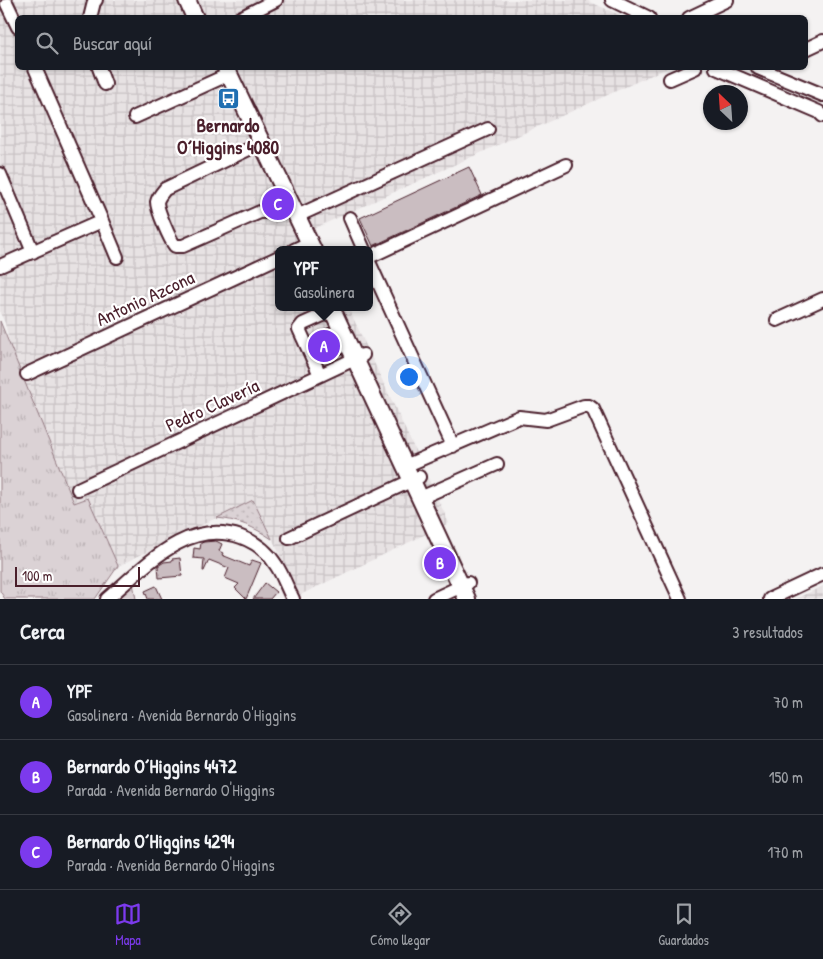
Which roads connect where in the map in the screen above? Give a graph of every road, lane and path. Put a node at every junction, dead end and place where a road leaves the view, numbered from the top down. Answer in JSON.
{"nodes":[{"id":1,"x":96,"y":0,"type":"edge"},
{"id":2,"x":187,"y":0,"type":"edge"},
{"id":3,"x":195,"y":0,"type":"edge"},
{"id":4,"x":276,"y":0,"type":"edge"},
{"id":5,"x":612,"y":0,"type":"edge"},
{"id":6,"x":727,"y":0,"type":"edge"},
{"id":7,"x":8,"y":4,"type":"edge"},
{"id":8,"x":91,"y":15,"type":"edge"},
{"id":9,"x":194,"y":15,"type":"edge"},
{"id":10,"x":202,"y":15,"type":"edge"},
{"id":11,"x":246,"y":15,"type":"edge"},
{"id":12,"x":643,"y":15,"type":"edge"},
{"id":13,"x":695,"y":15,"type":"edge"},
{"id":14,"x":15,"y":20,"type":"edge"},
{"id":15,"x":823,"y":41,"type":"edge"},
{"id":16,"x":808,"y":48,"type":"edge"},
{"id":17,"x":36,"y":70,"type":"edge"},
{"id":18,"x":100,"y":70,"type":"edge"},
{"id":19,"x":690,"y":70,"type":"edge"},
{"id":20,"x":721,"y":70,"type":"edge"},
{"id":21,"x":767,"y":70,"type":"edge"},
{"id":22,"x":223,"y":71,"type":"edge"},
{"id":23,"x":670,"y":79,"type":"dead end"},
{"id":24,"x":105,"y":84,"type":"dead end"},
{"id":25,"x":823,"y":95,"type":"edge"},
{"id":26,"x":135,"y":116,"type":"dead end"},
{"id":27,"x":823,"y":116,"type":"edge"},
{"id":28,"x":488,"y":129,"type":"dead end"},
{"id":29,"x":254,"y":137,"type":"junction"},
{"id":30,"x":566,"y":165,"type":"dead end"},
{"id":31,"x":0,"y":174,"type":"edge"},
{"id":32,"x":290,"y":215,"type":"junction"},
{"id":33,"x":350,"y":218,"type":"dead end"},
{"id":34,"x":102,"y":221,"type":"junction"},
{"id":35,"x":303,"y":246,"type":"edge"},
{"id":36,"x":362,"y":246,"type":"edge"},
{"id":37,"x":33,"y":252,"type":"junction"},
{"id":38,"x":373,"y":255,"type":"edge"},
{"id":39,"x":117,"y":257,"type":"dead end"},
{"id":40,"x":275,"y":259,"type":"edge"},
{"id":41,"x":0,"y":266,"type":"edge"},
{"id":42,"x":373,"y":271,"type":"edge"},
{"id":43,"x":823,"y":300,"type":"edge"},
{"id":44,"x":328,"y":311,"type":"edge"},
{"id":45,"x":335,"y":311,"type":"edge"},
{"id":46,"x":336,"y":311,"type":"edge"},
{"id":47,"x":777,"y":320,"type":"dead end"},
{"id":48,"x":344,"y":337,"type":"junction"},
{"id":49,"x":313,"y":343,"type":"junction"},
{"id":50,"x":319,"y":356,"type":"junction"},
{"id":51,"x":359,"y":357,"type":"junction"},
{"id":52,"x":27,"y":374,"type":"dead end"},
{"id":53,"x":320,"y":375,"type":"junction"},
{"id":54,"x":453,"y":446,"type":"junction"},
{"id":55,"x":498,"y":464,"type":"dead end"},
{"id":56,"x":414,"y":474,"type":"junction"},
{"id":57,"x":78,"y":489,"type":"dead end"},
{"id":58,"x":427,"y":496,"type":"junction"},
{"id":59,"x":289,"y":538,"type":"dead end"},
{"id":60,"x":823,"y":574,"type":"edge"},
{"id":61,"x":465,"y":589,"type":"edge"},
{"id":62,"x":107,"y":599,"type":"edge"},
{"id":63,"x":293,"y":599,"type":"edge"},
{"id":64,"x":434,"y":599,"type":"edge"},
{"id":65,"x":476,"y":599,"type":"edge"},
{"id":66,"x":680,"y":599,"type":"edge"},
{"id":67,"x":770,"y":599,"type":"edge"}],
"edges":[{"from":1,"to":8,"type":"street"},
{"from":2,"to":9,"type":"main road"},
{"from":3,"to":10,"type":"main road"},
{"from":4,"to":11,"type":"street"},
{"from":5,"to":12,"type":"street"},
{"from":6,"to":13,"type":"street"},
{"from":7,"to":14,"type":"street"},
{"from":15,"to":16,"type":"street"},
{"from":17,"to":34,"type":"street"},
{"from":18,"to":24,"type":"street"},
{"from":19,"to":23,"type":"street"},
{"from":20,"to":27,"type":"street"},
{"from":21,"to":25,"type":"street"},
{"from":22,"to":26,"type":"street"},
{"from":22,"to":29,"type":"main road"},
{"from":28,"to":32,"type":"street"},
{"from":29,"to":32,"type":"main road"},
{"from":29,"to":32,"type":"street"},
{"from":30,"to":38,"type":"street"},
{"from":31,"to":37,"type":"street"},
{"from":32,"to":35,"type":"main road"},
{"from":33,"to":36,"type":"street"},
{"from":34,"to":37,"type":"street"},
{"from":34,"to":39,"type":"street"},
{"from":37,"to":41,"type":"street"},
{"from":40,"to":52,"type":"street","name":"Antonio Azcona"},
{"from":42,"to":54,"type":"street"},
{"from":43,"to":47,"type":"street"},
{"from":44,"to":49,"type":"street"},
{"from":45,"to":48,"type":"main road"},
{"from":46,"to":51,"type":"main road"},
{"from":48,"to":49,"type":"street"},
{"from":48,"to":50,"type":"street"},
{"from":48,"to":51,"type":"main road"},
{"from":49,"to":50,"type":"street"},
{"from":50,"to":53,"type":"street"},
{"from":51,"to":53,"type":"street","name":"Pedro Clavería"},
{"from":51,"to":56,"type":"main road"},
{"from":53,"to":57,"type":"street","name":"Pedro Clavería"},
{"from":54,"to":56,"type":"street"},
{"from":54,"to":66,"type":"street"},
{"from":55,"to":58,"type":"street"},
{"from":56,"to":58,"type":"main road"},
{"from":56,"to":59,"type":"street"},
{"from":56,"to":61,"type":"main road"},
{"from":58,"to":61,"type":"main road"},
{"from":60,"to":67,"type":"street"},
{"from":61,"to":64,"type":"street"},
{"from":61,"to":65,"type":"main road"},
{"from":62,"to":63,"type":"street"}]}
